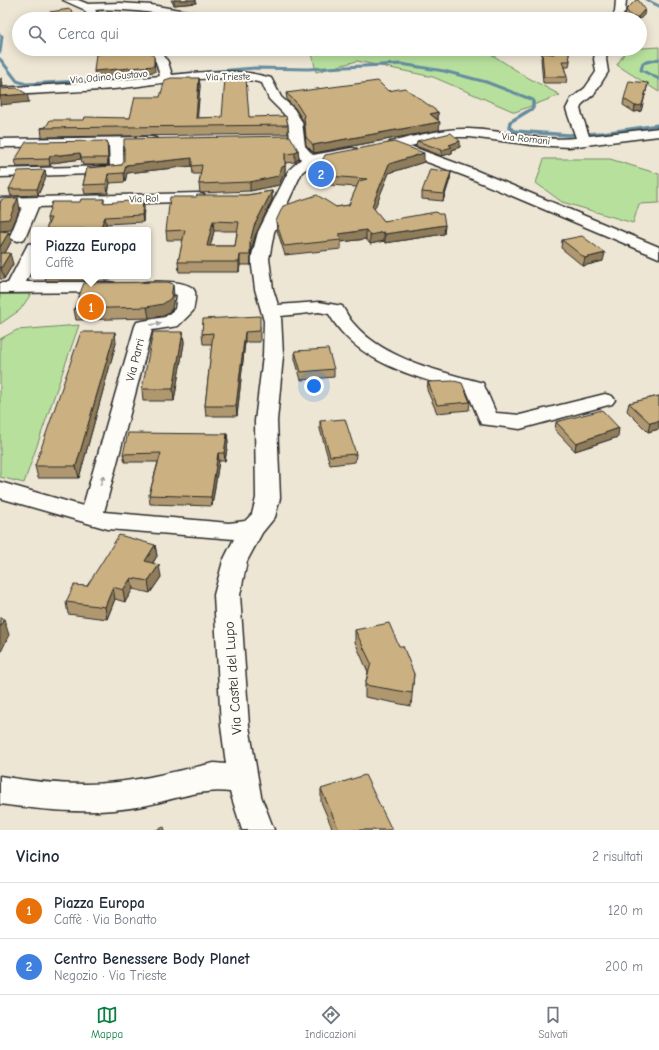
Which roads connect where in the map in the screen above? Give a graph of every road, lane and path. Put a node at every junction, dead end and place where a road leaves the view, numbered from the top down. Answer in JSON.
{"nodes":[{"id":1,"x":68,"y":0,"type":"edge"},
{"id":2,"x":621,"y":0,"type":"edge"},
{"id":3,"x":87,"y":7,"type":"junction"},
{"id":4,"x":91,"y":12,"type":"edge"},
{"id":5,"x":182,"y":12,"type":"edge"},
{"id":6,"x":620,"y":12,"type":"edge"},
{"id":7,"x":158,"y":56,"type":"edge"},
{"id":8,"x":601,"y":56,"type":"edge"},
{"id":9,"x":166,"y":76,"type":"junction"},
{"id":10,"x":0,"y":92,"type":"edge"},
{"id":11,"x":659,"y":132,"type":"edge"},
{"id":12,"x":583,"y":138,"type":"junction"},
{"id":13,"x":281,"y":139,"type":"edge"},
{"id":14,"x":296,"y":139,"type":"junction"},
{"id":15,"x":168,"y":141,"type":"edge"},
{"id":16,"x":116,"y":142,"type":"junction"},
{"id":17,"x":0,"y":143,"type":"edge"},
{"id":18,"x":380,"y":148,"type":"junction"},
{"id":19,"x":309,"y":160,"type":"junction"},
{"id":20,"x":0,"y":173,"type":"edge"},
{"id":21,"x":217,"y":198,"type":"edge"},
{"id":22,"x":32,"y":202,"type":"junction"},
{"id":23,"x":0,"y":203,"type":"edge"},
{"id":24,"x":0,"y":236,"type":"edge"},
{"id":25,"x":26,"y":236,"type":"edge"},
{"id":26,"x":31,"y":252,"type":"edge"},
{"id":27,"x":659,"y":253,"type":"edge"},
{"id":28,"x":7,"y":288,"type":"edge"},
{"id":29,"x":270,"y":311,"type":"junction"},
{"id":30,"x":605,"y":400,"type":"dead end"},
{"id":31,"x":0,"y":490,"type":"edge"},
{"id":32,"x":91,"y":517,"type":"junction"},
{"id":33,"x":252,"y":528,"type":"junction"},
{"id":34,"x":244,"y":780,"type":"junction"},
{"id":35,"x":0,"y":790,"type":"edge"},
{"id":36,"x":258,"y":830,"type":"edge"}],
"edges":[{"from":1,"to":3,"type":"street"},
{"from":2,"to":6,"type":"street"},
{"from":3,"to":4,"type":"street"},
{"from":3,"to":5,"type":"street"},
{"from":7,"to":9,"type":"street"},
{"from":8,"to":12,"type":"street"},
{"from":9,"to":10,"type":"street","name":"Via Odino Gustavo"},
{"from":9,"to":14,"type":"street","name":"Via Trieste"},
{"from":11,"to":12,"type":"street","name":"Via Romani"},
{"from":12,"to":18,"type":"street","name":"Via Romani"},
{"from":13,"to":14,"type":"street"},
{"from":14,"to":19,"type":"street","name":"Via Trieste"},
{"from":15,"to":16,"type":"street"},
{"from":16,"to":17,"type":"street"},
{"from":16,"to":20,"type":"street"},
{"from":18,"to":19,"type":"street","name":"Via Romani"},
{"from":18,"to":27,"type":"street"},
{"from":19,"to":29,"type":"street","name":"Via Castel del Lupo"},
{"from":21,"to":22,"type":"street","name":"Via Rol"},
{"from":22,"to":23,"type":"street","name":"Via Rol"},
{"from":22,"to":25,"type":"street"},
{"from":24,"to":25,"type":"street"},
{"from":26,"to":28,"type":"street"},
{"from":32,"to":28,"type":"street","name":"Via Parri","one_way":true},
{"from":29,"to":30,"type":"street"},
{"from":29,"to":33,"type":"street","name":"Via Castel del Lupo"},
{"from":31,"to":32,"type":"street"},
{"from":32,"to":33,"type":"street"},
{"from":33,"to":34,"type":"street","name":"Via Castel del Lupo"},
{"from":34,"to":35,"type":"street"},
{"from":34,"to":36,"type":"street","name":"Via Castel del Lupo"}]}
